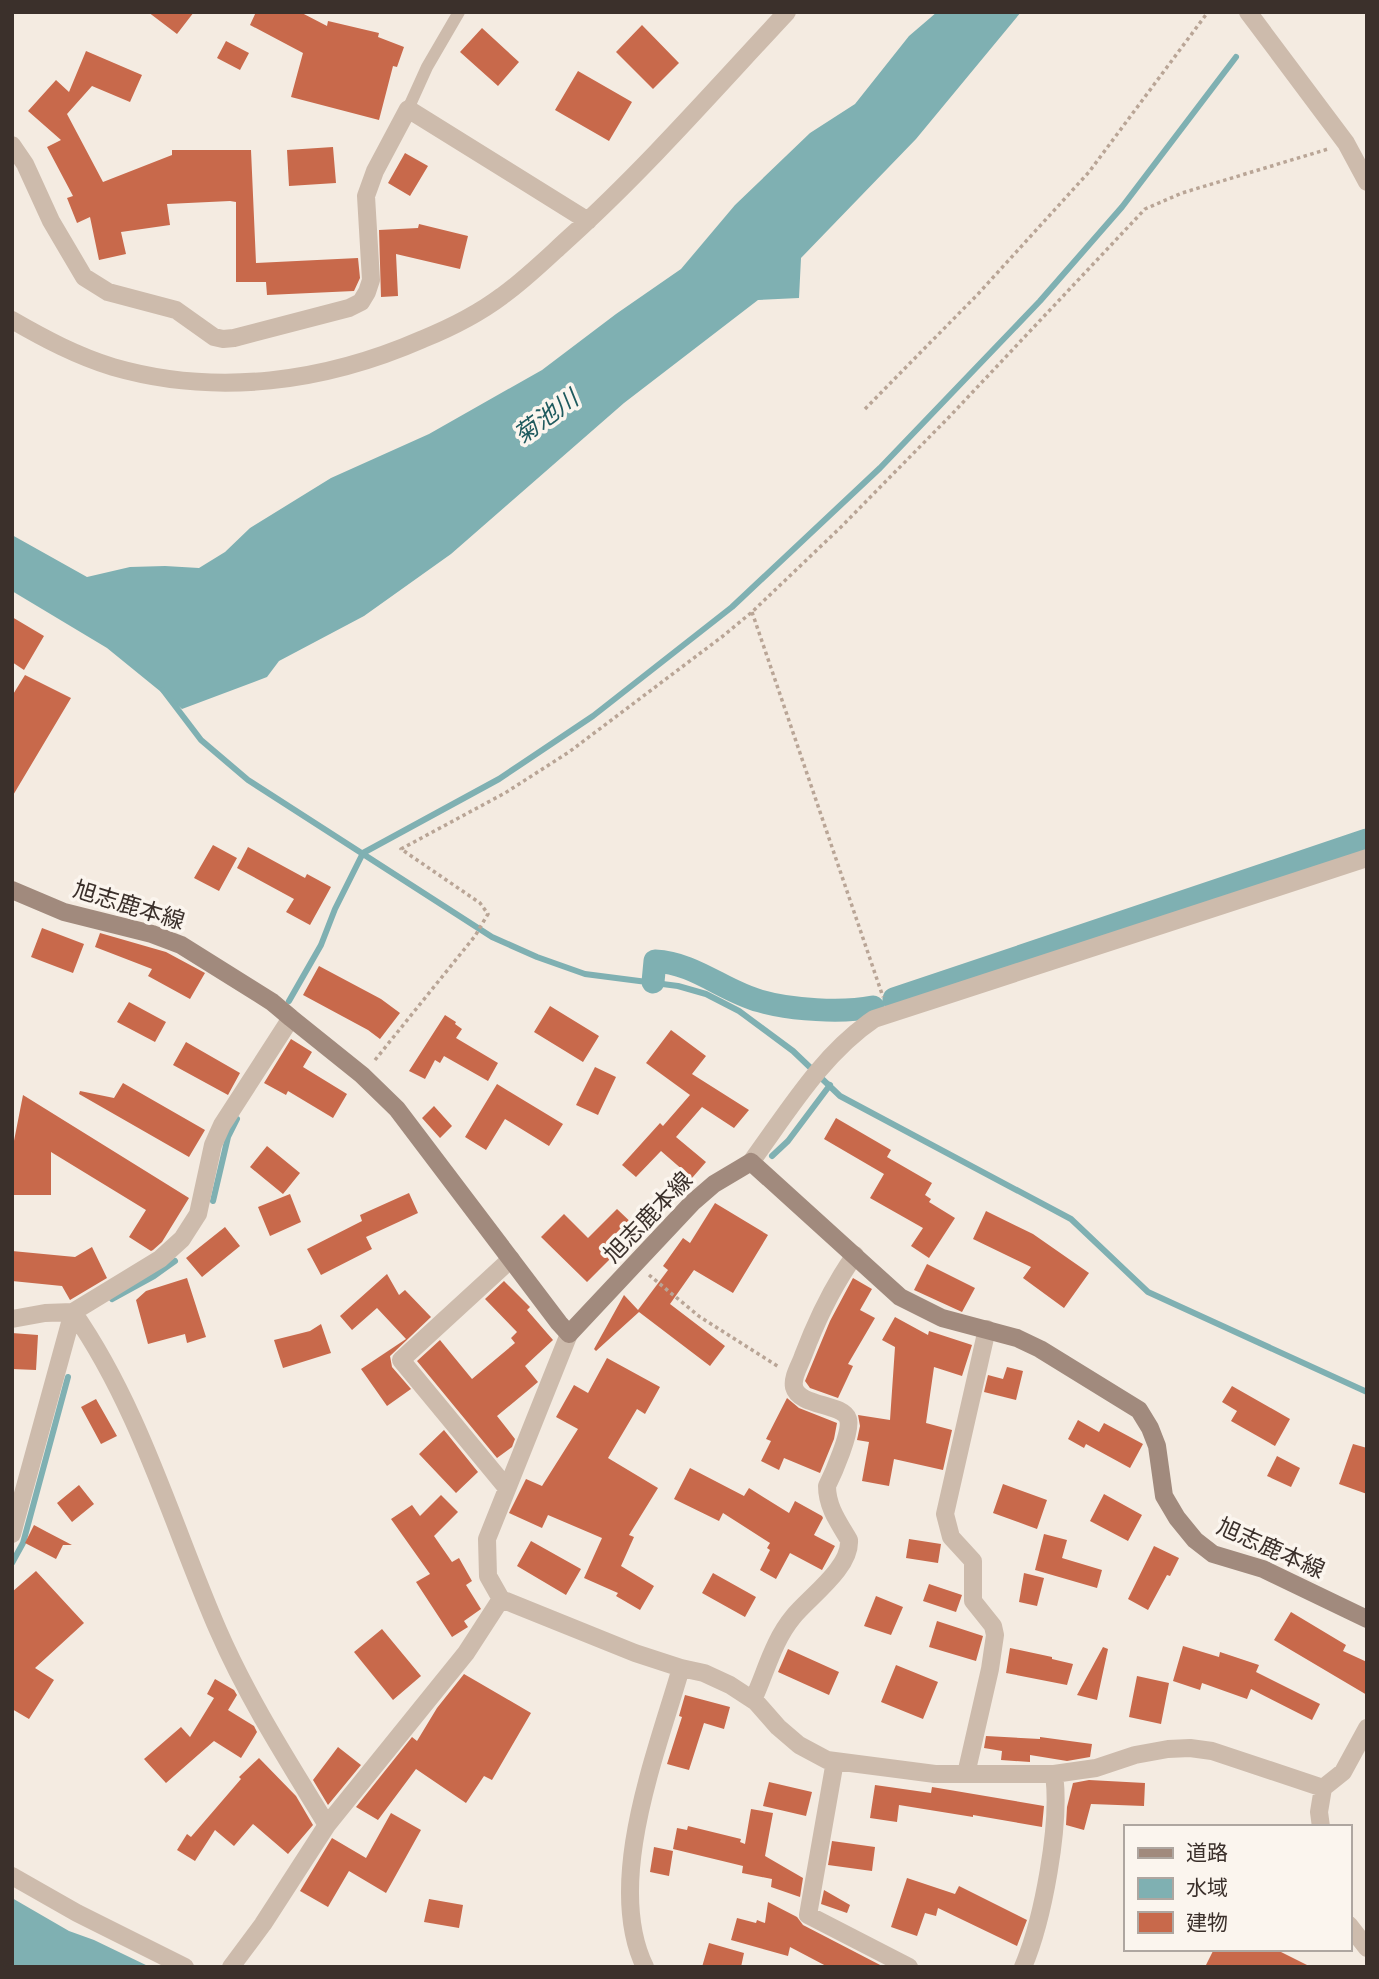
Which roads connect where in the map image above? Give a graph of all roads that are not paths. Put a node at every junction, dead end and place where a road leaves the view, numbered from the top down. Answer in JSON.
{"nodes":[{"id":1,"x":459,"y":12,"type":"edge"},
{"id":2,"x":787,"y":12,"type":"edge"},
{"id":3,"x":1248,"y":12,"type":"edge"},
{"id":4,"x":408,"y":109,"type":"junction"},
{"id":5,"x":12,"y":145,"type":"edge"},
{"id":6,"x":1367,"y":182,"type":"edge"},
{"id":7,"x":588,"y":221,"type":"junction"},
{"id":8,"x":12,"y":320,"type":"edge"},
{"id":9,"x":1367,"y":858,"type":"edge"},
{"id":10,"x":12,"y":890,"type":"edge"},
{"id":11,"x":291,"y":1017,"type":"junction"},
{"id":12,"x":751,"y":1162,"type":"junction"},
{"id":13,"x":855,"y":1255,"type":"junction"},
{"id":14,"x":511,"y":1259,"type":"junction"},
{"id":15,"x":73,"y":1312,"type":"junction"},
{"id":16,"x":12,"y":1319,"type":"edge"},
{"id":17,"x":986,"y":1329,"type":"junction"},
{"id":18,"x":569,"y":1334,"type":"junction"},
{"id":19,"x":506,"y":1487,"type":"junction"},
{"id":20,"x":12,"y":1534,"type":"edge"},
{"id":21,"x":501,"y":1599,"type":"junction"},
{"id":22,"x":1367,"y":1619,"type":"edge"},
{"id":23,"x":681,"y":1668,"type":"junction"},
{"id":24,"x":753,"y":1700,"type":"junction"},
{"id":25,"x":1367,"y":1728,"type":"edge"},
{"id":26,"x":835,"y":1761,"type":"junction"},
{"id":27,"x":966,"y":1774,"type":"junction"},
{"id":28,"x":1054,"y":1774,"type":"junction"},
{"id":29,"x":1323,"y":1788,"type":"junction"},
{"id":30,"x":327,"y":1825,"type":"junction"},
{"id":31,"x":1321,"y":1825,"type":"edge"},
{"id":32,"x":12,"y":1876,"type":"edge"},
{"id":33,"x":1351,"y":1928,"type":"edge"},
{"id":34,"x":1367,"y":1948,"type":"edge"},
{"id":35,"x":185,"y":1967,"type":"edge"},
{"id":36,"x":231,"y":1967,"type":"edge"},
{"id":37,"x":645,"y":1967,"type":"edge"},
{"id":38,"x":909,"y":1967,"type":"edge"},
{"id":39,"x":1024,"y":1967,"type":"edge"}],
"edges":[{"from":1,"to":4,"type":"lane"},
{"from":2,"to":7,"type":"street"},
{"from":3,"to":6,"type":"street"},
{"from":4,"to":5,"type":"street"},
{"from":4,"to":7,"type":"street"},
{"from":7,"to":8,"type":"street"},
{"from":9,"to":12,"type":"street"},
{"from":10,"to":11,"type":"main road","name":"旭志鹿本線"},
{"from":11,"to":14,"type":"main road","name":"旭志鹿本線"},
{"from":11,"to":15,"type":"street"},
{"from":12,"to":13,"type":"main road","name":"旭志鹿本線"},
{"from":12,"to":18,"type":"main road","name":"旭志鹿本線"},
{"from":13,"to":17,"type":"main road","name":"旭志鹿本線"},
{"from":13,"to":24,"type":"street"},
{"from":14,"to":18,"type":"main road","name":"旭志鹿本線"},
{"from":14,"to":19,"type":"street"},
{"from":15,"to":16,"type":"street"},
{"from":15,"to":20,"type":"street"},
{"from":15,"to":30,"type":"street"},
{"from":17,"to":22,"type":"main road","name":"旭志鹿本線"},
{"from":17,"to":27,"type":"street"},
{"from":18,"to":19,"type":"street"},
{"from":19,"to":21,"type":"street"},
{"from":21,"to":23,"type":"street"},
{"from":21,"to":30,"type":"street"},
{"from":23,"to":24,"type":"street"},
{"from":23,"to":37,"type":"street"},
{"from":24,"to":26,"type":"street"},
{"from":25,"to":29,"type":"street"},
{"from":26,"to":27,"type":"street"},
{"from":26,"to":38,"type":"street"},
{"from":27,"to":28,"type":"street"},
{"from":28,"to":29,"type":"street"},
{"from":28,"to":39,"type":"street"},
{"from":29,"to":31,"type":"street"},
{"from":30,"to":36,"type":"street"},
{"from":32,"to":35,"type":"street"},
{"from":33,"to":34,"type":"street"}]}
